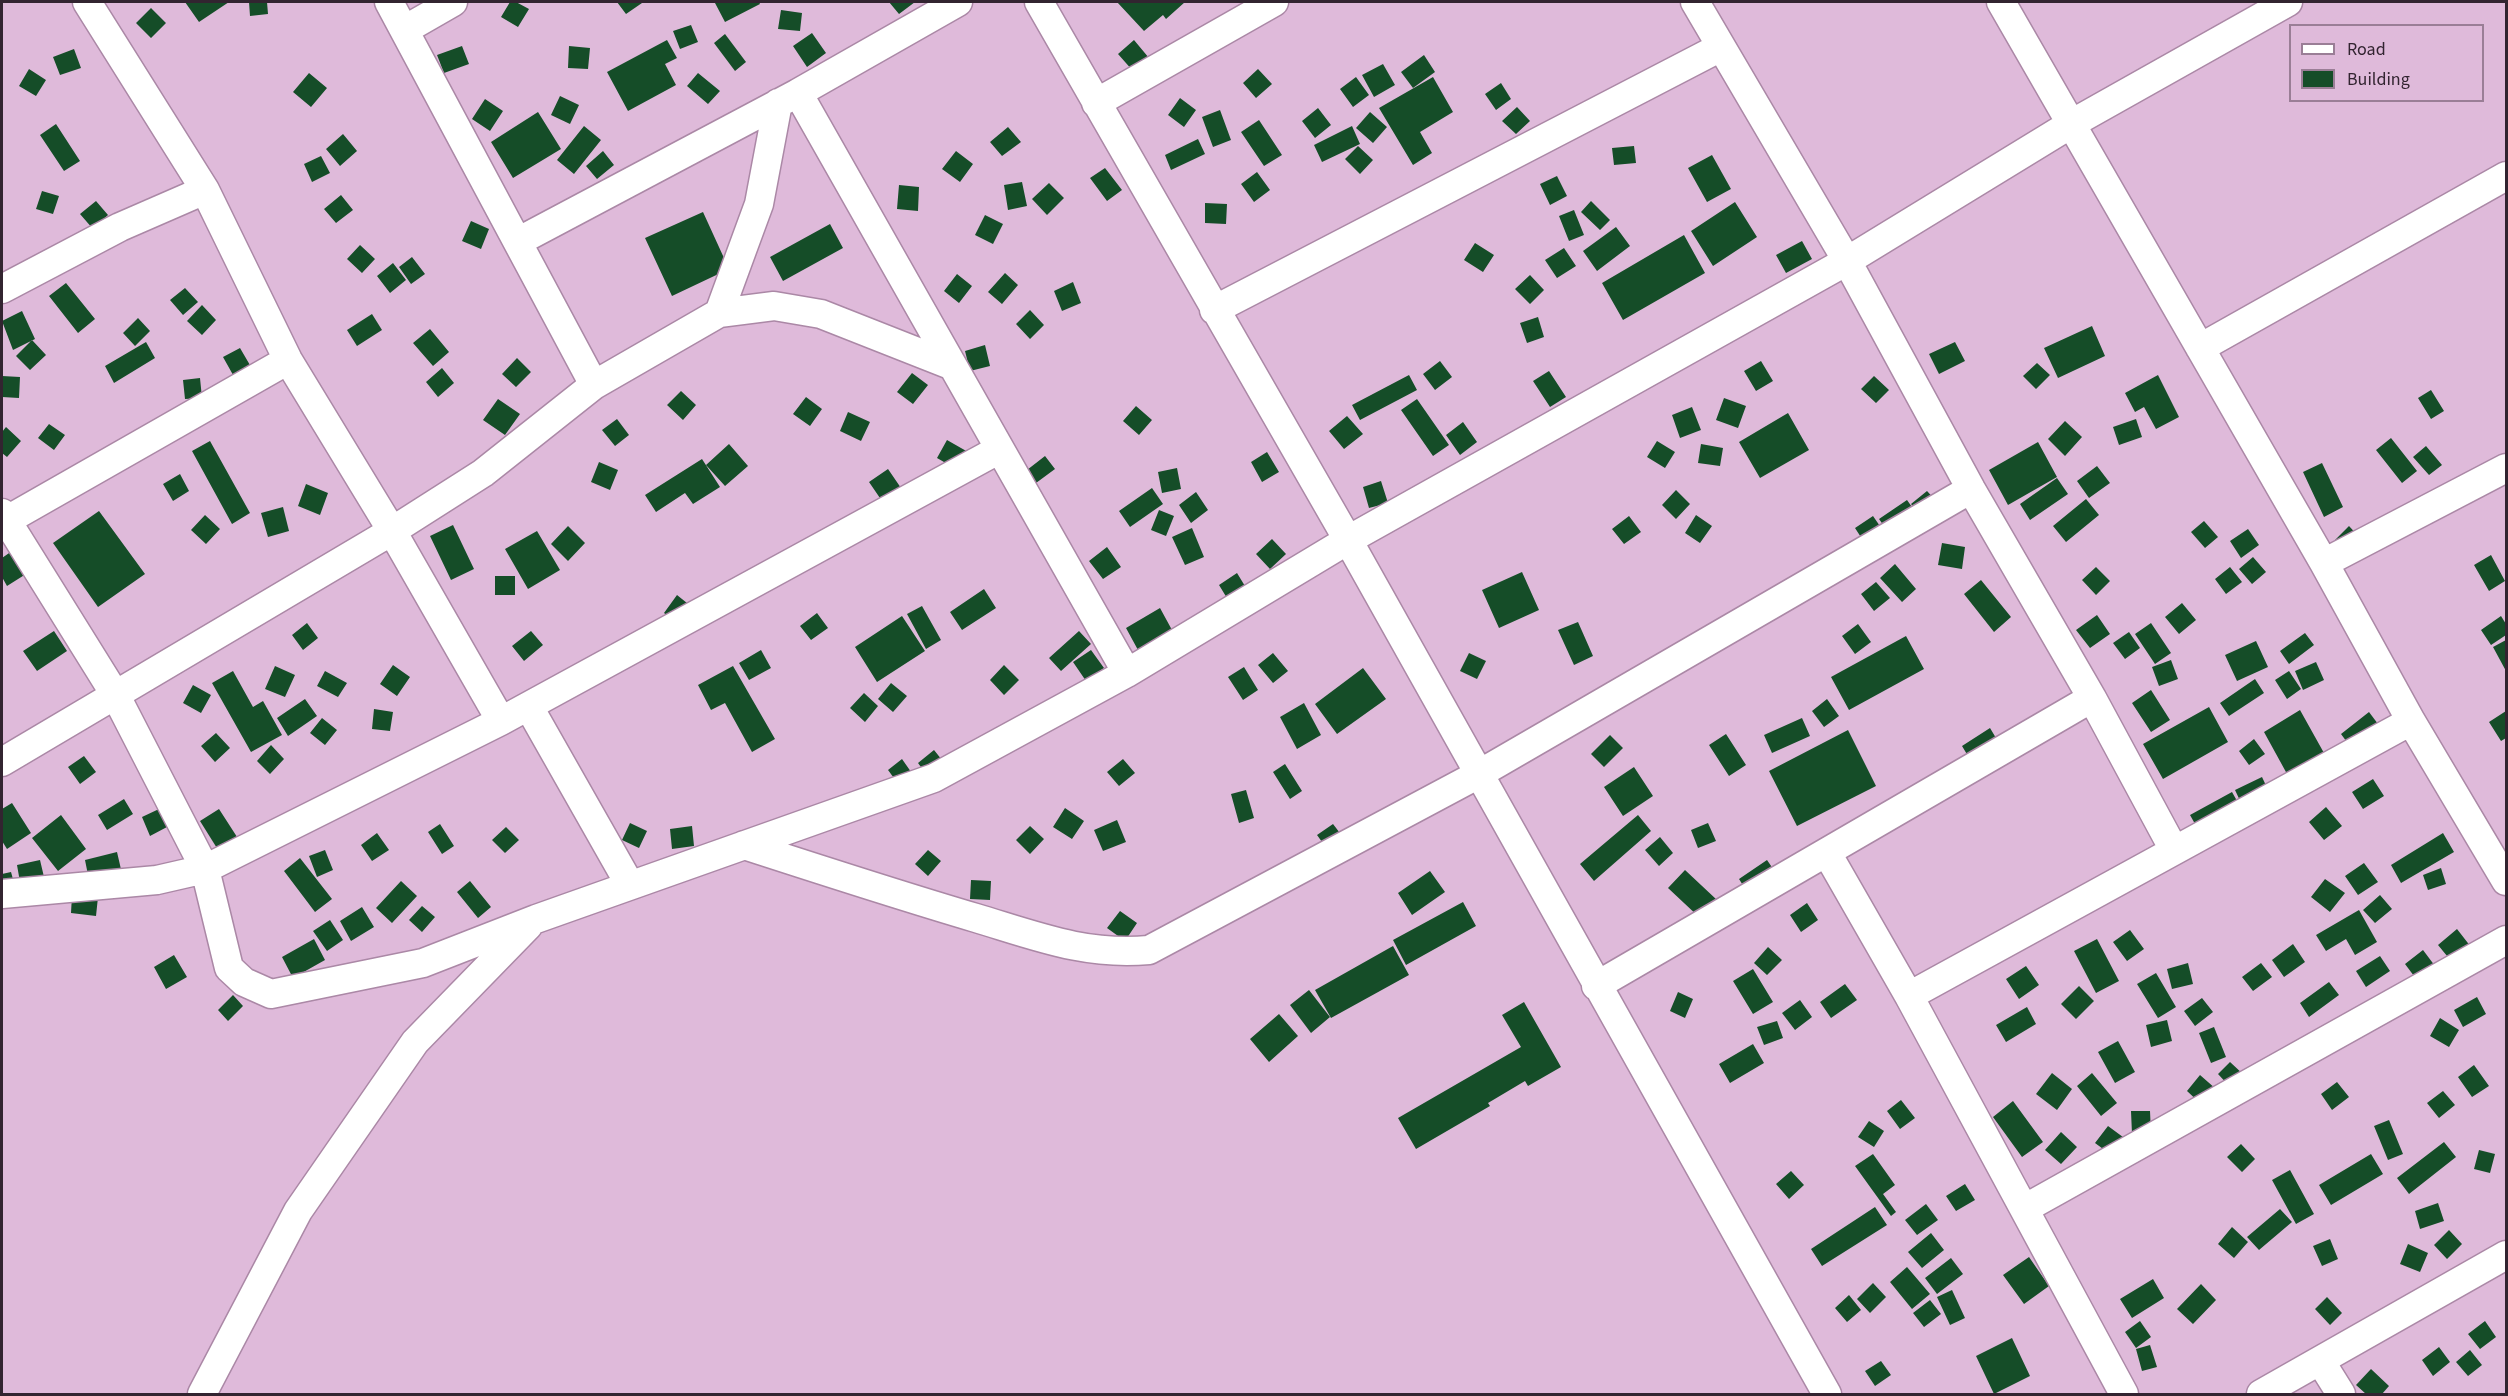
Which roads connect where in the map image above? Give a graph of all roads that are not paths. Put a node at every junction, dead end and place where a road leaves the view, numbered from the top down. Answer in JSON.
{"nodes":[{"id":1,"x":87,"y":2,"type":"edge"},
{"id":2,"x":389,"y":2,"type":"edge"},
{"id":3,"x":453,"y":2,"type":"edge"},
{"id":4,"x":957,"y":2,"type":"edge"},
{"id":5,"x":1039,"y":2,"type":"edge"},
{"id":6,"x":1274,"y":2,"type":"edge"},
{"id":7,"x":1695,"y":2,"type":"edge"},
{"id":8,"x":2001,"y":2,"type":"edge"},
{"id":9,"x":2288,"y":2,"type":"edge"},
{"id":10,"x":406,"y":30,"type":"junction"},
{"id":11,"x":1719,"y":48,"type":"junction"},
{"id":12,"x":788,"y":98,"type":"junction"},
{"id":13,"x":1096,"y":103,"type":"junction"},
{"id":14,"x":2071,"y":124,"type":"junction"},
{"id":15,"x":2506,"y":176,"type":"edge"},
{"id":16,"x":205,"y":190,"type":"junction"},
{"id":17,"x":519,"y":241,"type":"junction"},
{"id":18,"x":1847,"y":261,"type":"junction"},
{"id":19,"x":2,"y":289,"type":"edge"},
{"id":20,"x":1214,"y":310,"type":"junction"},
{"id":21,"x":719,"y":313,"type":"junction"},
{"id":22,"x":2200,"y":348,"type":"junction"},
{"id":23,"x":288,"y":360,"type":"junction"},
{"id":24,"x":953,"y":366,"type":"junction"},
{"id":25,"x":594,"y":385,"type":"junction"},
{"id":26,"x":1000,"y":449,"type":"junction"},
{"id":27,"x":2506,"y":468,"type":"edge"},
{"id":28,"x":1971,"y":489,"type":"junction"},
{"id":29,"x":3,"y":519,"type":"edge"},
{"id":30,"x":392,"y":531,"type":"junction"},
{"id":31,"x":1348,"y":540,"type":"junction"},
{"id":32,"x":2325,"y":563,"type":"junction"},
{"id":33,"x":1127,"y":673,"type":"junction"},
{"id":34,"x":116,"y":696,"type":"junction"},
{"id":35,"x":2092,"y":698,"type":"junction"},
{"id":36,"x":529,"y":707,"type":"junction"},
{"id":37,"x":501,"y":722,"type":"junction"},
{"id":38,"x":2411,"y":722,"type":"junction"},
{"id":39,"x":2,"y":762,"type":"edge"},
{"id":40,"x":1479,"y":774,"type":"junction"},
{"id":41,"x":744,"y":845,"type":"junction"},
{"id":42,"x":2174,"y":850,"type":"junction"},
{"id":43,"x":1827,"y":853,"type":"junction"},
{"id":44,"x":205,"y":869,"type":"junction"},
{"id":45,"x":2506,"y":881,"type":"edge"},
{"id":46,"x":630,"y":885,"type":"junction"},
{"id":47,"x":2,"y":894,"type":"edge"},
{"id":48,"x":536,"y":918,"type":"junction"},
{"id":49,"x":2506,"y":940,"type":"edge"},
{"id":50,"x":1596,"y":986,"type":"junction"},
{"id":51,"x":1909,"y":996,"type":"junction"},
{"id":52,"x":2024,"y":1209,"type":"junction"},
{"id":53,"x":2506,"y":1255,"type":"edge"},
{"id":54,"x":2321,"y":1362,"type":"junction"},
{"id":55,"x":202,"y":1395,"type":"edge"},
{"id":56,"x":1827,"y":1395,"type":"edge"},
{"id":57,"x":2124,"y":1395,"type":"edge"},
{"id":58,"x":2261,"y":1395,"type":"edge"},
{"id":59,"x":2341,"y":1395,"type":"edge"}],
"edges":[{"from":1,"to":16,"type":"street"},
{"from":2,"to":10,"type":"street"},
{"from":3,"to":10,"type":"street"},
{"from":4,"to":12,"type":"street"},
{"from":5,"to":13,"type":"street"},
{"from":6,"to":13,"type":"street"},
{"from":7,"to":11,"type":"street"},
{"from":8,"to":14,"type":"street"},
{"from":9,"to":14,"type":"street"},
{"from":10,"to":17,"type":"street"},
{"from":11,"to":18,"type":"street"},
{"from":11,"to":20,"type":"street"},
{"from":12,"to":17,"type":"street"},
{"from":12,"to":21,"type":"street"},
{"from":12,"to":24,"type":"street"},
{"from":13,"to":20,"type":"street"},
{"from":14,"to":18,"type":"street"},
{"from":14,"to":22,"type":"street"},
{"from":15,"to":22,"type":"street"},
{"from":16,"to":19,"type":"street"},
{"from":16,"to":23,"type":"street"},
{"from":17,"to":25,"type":"street"},
{"from":18,"to":28,"type":"street"},
{"from":18,"to":31,"type":"street"},
{"from":20,"to":31,"type":"street"},
{"from":21,"to":24,"type":"street"},
{"from":21,"to":25,"type":"street"},
{"from":22,"to":32,"type":"street"},
{"from":23,"to":29,"type":"street"},
{"from":23,"to":30,"type":"street"},
{"from":24,"to":26,"type":"street"},
{"from":25,"to":30,"type":"street"},
{"from":26,"to":33,"type":"street"},
{"from":26,"to":36,"type":"street"},
{"from":27,"to":32,"type":"street"},
{"from":28,"to":35,"type":"street"},
{"from":28,"to":40,"type":"street"},
{"from":29,"to":34,"type":"street"},
{"from":30,"to":34,"type":"street"},
{"from":30,"to":37,"type":"street"},
{"from":31,"to":33,"type":"street"},
{"from":31,"to":40,"type":"street"},
{"from":32,"to":38,"type":"street"},
{"from":33,"to":41,"type":"street"},
{"from":34,"to":39,"type":"street"},
{"from":34,"to":44,"type":"street"},
{"from":35,"to":42,"type":"street"},
{"from":35,"to":43,"type":"street"},
{"from":36,"to":37,"type":"street"},
{"from":36,"to":46,"type":"street"},
{"from":37,"to":44,"type":"street"},
{"from":38,"to":42,"type":"street"},
{"from":38,"to":45,"type":"street"},
{"from":40,"to":41,"type":"street"},
{"from":40,"to":50,"type":"street"},
{"from":41,"to":46,"type":"street"},
{"from":42,"to":51,"type":"street"},
{"from":43,"to":50,"type":"street"},
{"from":43,"to":51,"type":"street"},
{"from":44,"to":47,"type":"street"},
{"from":44,"to":48,"type":"street"},
{"from":46,"to":48,"type":"street"},
{"from":48,"to":55,"type":"street"},
{"from":49,"to":52,"type":"street"},
{"from":50,"to":56,"type":"street"},
{"from":51,"to":52,"type":"street"},
{"from":52,"to":57,"type":"street"},
{"from":53,"to":54,"type":"street"},
{"from":54,"to":58,"type":"street"},
{"from":54,"to":59,"type":"street"}]}
